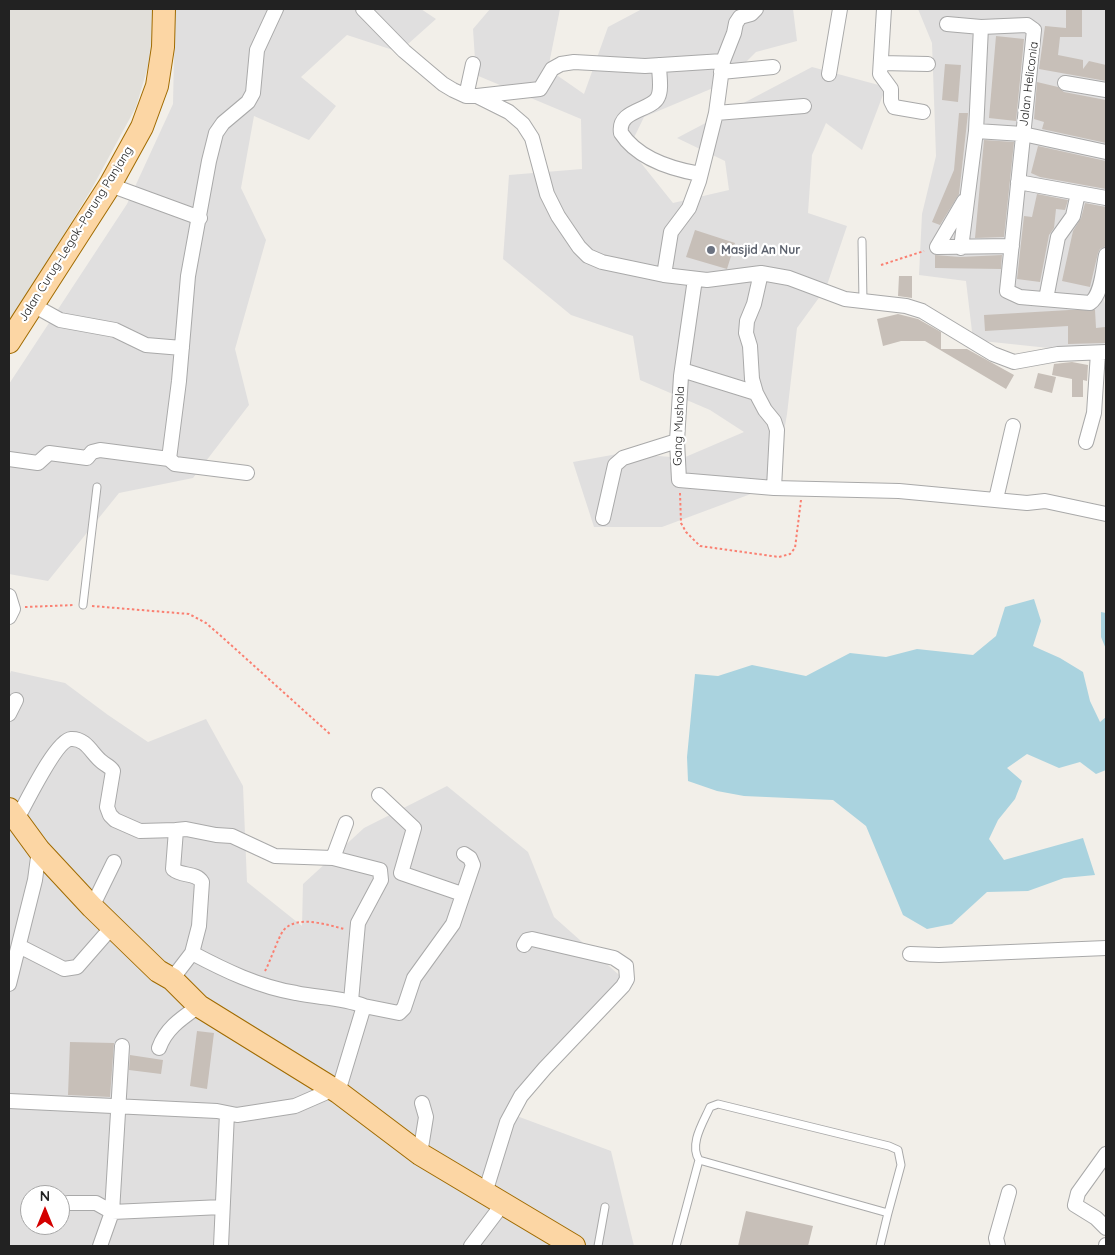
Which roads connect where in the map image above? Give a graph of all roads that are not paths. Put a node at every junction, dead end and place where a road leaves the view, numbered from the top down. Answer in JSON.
{"nodes":[{"id":1,"x":164,"y":9,"type":"edge"},
{"id":2,"x":276,"y":9,"type":"edge"},
{"id":3,"x":363,"y":9,"type":"edge"},
{"id":4,"x":756,"y":9,"type":"edge"},
{"id":5,"x":840,"y":9,"type":"edge"},
{"id":6,"x":884,"y":9,"type":"edge"},
{"id":7,"x":947,"y":24,"type":"dead end"},
{"id":8,"x":981,"y":27,"type":"junction"},
{"id":9,"x":881,"y":63,"type":"junction"},
{"id":10,"x":473,"y":64,"type":"dead end"},
{"id":11,"x":928,"y":64,"type":"dead end"},
{"id":12,"x":659,"y":65,"type":"junction"},
{"id":13,"x":722,"y":67,"type":"junction"},
{"id":14,"x":773,"y":67,"type":"dead end"},
{"id":15,"x":829,"y":74,"type":"dead end"},
{"id":16,"x":1065,"y":83,"type":"dead end"},
{"id":17,"x":1106,"y":90,"type":"edge"},
{"id":18,"x":471,"y":96,"type":"junction"},
{"id":19,"x":804,"y":106,"type":"dead end"},
{"id":20,"x":923,"y":112,"type":"dead end"},
{"id":21,"x":716,"y":113,"type":"junction"},
{"id":22,"x":976,"y":131,"type":"junction"},
{"id":23,"x":1023,"y":134,"type":"junction"},
{"id":24,"x":1106,"y":152,"type":"edge"},
{"id":25,"x":700,"y":174,"type":"junction"},
{"id":26,"x":1018,"y":182,"type":"junction"},
{"id":27,"x":110,"y":185,"type":"junction"},
{"id":28,"x":1078,"y":193,"type":"junction"},
{"id":29,"x":968,"y":194,"type":"junction"},
{"id":30,"x":1106,"y":198,"type":"edge"},
{"id":31,"x":200,"y":218,"type":"junction"},
{"id":32,"x":862,"y":241,"type":"dead end"},
{"id":33,"x":1012,"y":246,"type":"junction"},
{"id":34,"x":961,"y":248,"type":"junction"},
{"id":35,"x":1106,"y":255,"type":"edge"},
{"id":36,"x":762,"y":273,"type":"junction"},
{"id":37,"x":664,"y":274,"type":"junction"},
{"id":38,"x":695,"y":279,"type":"junction"},
{"id":39,"x":1046,"y":299,"type":"junction"},
{"id":40,"x":863,"y":302,"type":"junction"},
{"id":41,"x":33,"y":305,"type":"junction"},
{"id":42,"x":9,"y":342,"type":"edge"},
{"id":43,"x":182,"y":348,"type":"junction"},
{"id":44,"x":1102,"y":353,"type":"edge"},
{"id":45,"x":682,"y":370,"type":"junction"},
{"id":46,"x":756,"y":393,"type":"junction"},
{"id":47,"x":1013,"y":426,"type":"dead end"},
{"id":48,"x":677,"y":441,"type":"junction"},
{"id":49,"x":1086,"y":442,"type":"dead end"},
{"id":50,"x":9,"y":459,"type":"edge"},
{"id":51,"x":169,"y":459,"type":"junction"},
{"id":52,"x":247,"y":473,"type":"dead end"},
{"id":53,"x":97,"y":487,"type":"dead end"},
{"id":54,"x":774,"y":488,"type":"junction"},
{"id":55,"x":996,"y":499,"type":"junction"},
{"id":56,"x":1106,"y":514,"type":"edge"},
{"id":57,"x":603,"y":518,"type":"dead end"},
{"id":58,"x":83,"y":605,"type":"road end"},
{"id":59,"x":16,"y":700,"type":"dead end"},
{"id":60,"x":9,"y":714,"type":"edge"},
{"id":61,"x":380,"y":795,"type":"dead end"},
{"id":62,"x":13,"y":814,"type":"edge"},
{"id":63,"x":346,"y":823,"type":"dead end"},
{"id":64,"x":176,"y":830,"type":"junction"},
{"id":65,"x":39,"y":850,"type":"junction"},
{"id":66,"x":464,"y":854,"type":"dead end"},
{"id":67,"x":333,"y":858,"type":"junction"},
{"id":68,"x":114,"y":862,"type":"dead end"},
{"id":69,"x":462,"y":894,"type":"junction"},
{"id":70,"x":92,"y":907,"type":"junction"},
{"id":71,"x":112,"y":928,"type":"junction"},
{"id":72,"x":524,"y":944,"type":"dead end"},
{"id":73,"x":19,"y":946,"type":"junction"},
{"id":74,"x":1106,"y":948,"type":"edge"},
{"id":75,"x":192,"y":952,"type":"junction"},
{"id":76,"x":910,"y":954,"type":"dead end"},
{"id":77,"x":172,"y":979,"type":"junction"},
{"id":78,"x":9,"y":984,"type":"edge"},
{"id":79,"x":358,"y":1004,"type":"junction"},
{"id":80,"x":198,"y":1006,"type":"junction"},
{"id":81,"x":122,"y":1046,"type":"dead end"},
{"id":82,"x":160,"y":1048,"type":"dead end"},
{"id":83,"x":336,"y":1091,"type":"junction"},
{"id":84,"x":9,"y":1101,"type":"edge"},
{"id":85,"x":422,"y":1103,"type":"dead end"},
{"id":86,"x":120,"y":1106,"type":"junction"},
{"id":87,"x":227,"y":1113,"type":"junction"},
{"id":88,"x":420,"y":1154,"type":"junction"},
{"id":89,"x":1106,"y":1154,"type":"edge"},
{"id":90,"x":698,"y":1160,"type":"junction"},
{"id":91,"x":1009,"y":1192,"type":"dead end"},
{"id":92,"x":494,"y":1199,"type":"junction"},
{"id":93,"x":70,"y":1203,"type":"edge"},
{"id":94,"x":222,"y":1207,"type":"junction"},
{"id":95,"x":606,"y":1207,"type":"dead end"},
{"id":96,"x":112,"y":1212,"type":"junction"},
{"id":97,"x":888,"y":1213,"type":"junction"},
{"id":98,"x":1106,"y":1228,"type":"edge"},
{"id":99,"x":100,"y":1246,"type":"edge"},
{"id":100,"x":221,"y":1246,"type":"edge"},
{"id":101,"x":471,"y":1246,"type":"edge"},
{"id":102,"x":574,"y":1246,"type":"edge"},
{"id":103,"x":598,"y":1246,"type":"edge"},
{"id":104,"x":676,"y":1246,"type":"edge"},
{"id":105,"x":880,"y":1246,"type":"edge"},
{"id":106,"x":998,"y":1246,"type":"edge"}],
"edges":[{"from":1,"to":27,"type":"main road","name":"Jalan Curug–Legok–Parung Panjang"},
{"from":2,"to":31,"type":"street"},
{"from":3,"to":18,"type":"street"},
{"from":4,"to":13,"type":"street"},
{"from":5,"to":15,"type":"street"},
{"from":6,"to":9,"type":"street"},
{"from":7,"to":8,"type":"street","name":"Jalan Heliconia"},
{"from":8,"to":22,"type":"street"},
{"from":8,"to":23,"type":"street","name":"Jalan Heliconia"},
{"from":9,"to":11,"type":"street"},
{"from":9,"to":20,"type":"street"},
{"from":10,"to":18,"type":"street"},
{"from":12,"to":13,"type":"street"},
{"from":12,"to":18,"type":"street"},
{"from":12,"to":25,"type":"street"},
{"from":13,"to":14,"type":"street"},
{"from":13,"to":21,"type":"street"},
{"from":16,"to":17,"type":"street"},
{"from":18,"to":37,"type":"street"},
{"from":19,"to":21,"type":"street"},
{"from":21,"to":25,"type":"street"},
{"from":22,"to":23,"type":"street","name":"Jalan Heliconia"},
{"from":22,"to":29,"type":"street"},
{"from":23,"to":24,"type":"street","name":"Jalan Heliconia"},
{"from":23,"to":26,"type":"street","name":"Jalan Heliconia"},
{"from":25,"to":37,"type":"street"},
{"from":26,"to":28,"type":"street"},
{"from":26,"to":33,"type":"street","name":"Jalan Heliconia"},
{"from":27,"to":31,"type":"street"},
{"from":27,"to":41,"type":"main road","name":"Jalan Curug–Legok–Parung Panjang"},
{"from":28,"to":30,"type":"street"},
{"from":28,"to":39,"type":"street"},
{"from":29,"to":34,"type":"street"},
{"from":29,"to":34,"type":"street"},
{"from":31,"to":43,"type":"street"},
{"from":32,"to":40,"type":"lane"},
{"from":33,"to":34,"type":"street"},
{"from":33,"to":39,"type":"street","name":"Jalan Heliconia"},
{"from":35,"to":39,"type":"street","name":"Jalan Heliconia"},
{"from":36,"to":38,"type":"street"},
{"from":36,"to":40,"type":"street"},
{"from":36,"to":46,"type":"street"},
{"from":37,"to":38,"type":"street"},
{"from":38,"to":45,"type":"street","name":"Gang Mushola"},
{"from":40,"to":44,"type":"street"},
{"from":41,"to":42,"type":"main road","name":"Jalan Curug–Legok–Parung Panjang"},
{"from":41,"to":43,"type":"street"},
{"from":43,"to":51,"type":"street"},
{"from":44,"to":49,"type":"street"},
{"from":45,"to":46,"type":"street"},
{"from":45,"to":48,"type":"street","name":"Gang Mushola"},
{"from":46,"to":54,"type":"street"},
{"from":47,"to":55,"type":"street"},
{"from":48,"to":54,"type":"street","name":"Gang Mushola"},
{"from":48,"to":57,"type":"street"},
{"from":50,"to":51,"type":"street"},
{"from":51,"to":52,"type":"street"},
{"from":53,"to":58,"type":"lane"},
{"from":54,"to":55,"type":"street","name":"Gang Mushola"},
{"from":55,"to":56,"type":"street","name":"Gang Mushola"},
{"from":59,"to":60,"type":"street"},
{"from":61,"to":69,"type":"street"},
{"from":62,"to":64,"type":"street"},
{"from":62,"to":65,"type":"main road"},
{"from":63,"to":67,"type":"street"},
{"from":64,"to":67,"type":"street"},
{"from":64,"to":75,"type":"street"},
{"from":65,"to":70,"type":"main road"},
{"from":65,"to":73,"type":"street"},
{"from":66,"to":69,"type":"street"},
{"from":67,"to":79,"type":"street"},
{"from":68,"to":70,"type":"street"},
{"from":69,"to":79,"type":"street"},
{"from":70,"to":71,"type":"main road"},
{"from":71,"to":73,"type":"street"},
{"from":71,"to":77,"type":"main road"},
{"from":72,"to":92,"type":"street"},
{"from":73,"to":78,"type":"street"},
{"from":74,"to":76,"type":"street"},
{"from":75,"to":77,"type":"street"},
{"from":75,"to":79,"type":"street"},
{"from":77,"to":80,"type":"main road"},
{"from":79,"to":83,"type":"street"},
{"from":80,"to":82,"type":"street"},
{"from":80,"to":83,"type":"main road"},
{"from":81,"to":86,"type":"street"},
{"from":83,"to":87,"type":"street"},
{"from":83,"to":88,"type":"main road"},
{"from":84,"to":86,"type":"street"},
{"from":85,"to":88,"type":"street"},
{"from":86,"to":87,"type":"street"},
{"from":86,"to":96,"type":"street"},
{"from":87,"to":94,"type":"street"},
{"from":88,"to":92,"type":"main road"},
{"from":89,"to":98,"type":"street"},
{"from":90,"to":97,"type":"lane"},
{"from":90,"to":97,"type":"lane"},
{"from":90,"to":104,"type":"lane"},
{"from":91,"to":106,"type":"street"},
{"from":92,"to":101,"type":"street"},
{"from":92,"to":102,"type":"main road"},
{"from":93,"to":96,"type":"street"},
{"from":94,"to":96,"type":"street"},
{"from":94,"to":100,"type":"street"},
{"from":95,"to":103,"type":"lane"},
{"from":96,"to":99,"type":"street"},
{"from":97,"to":105,"type":"lane"}]}
